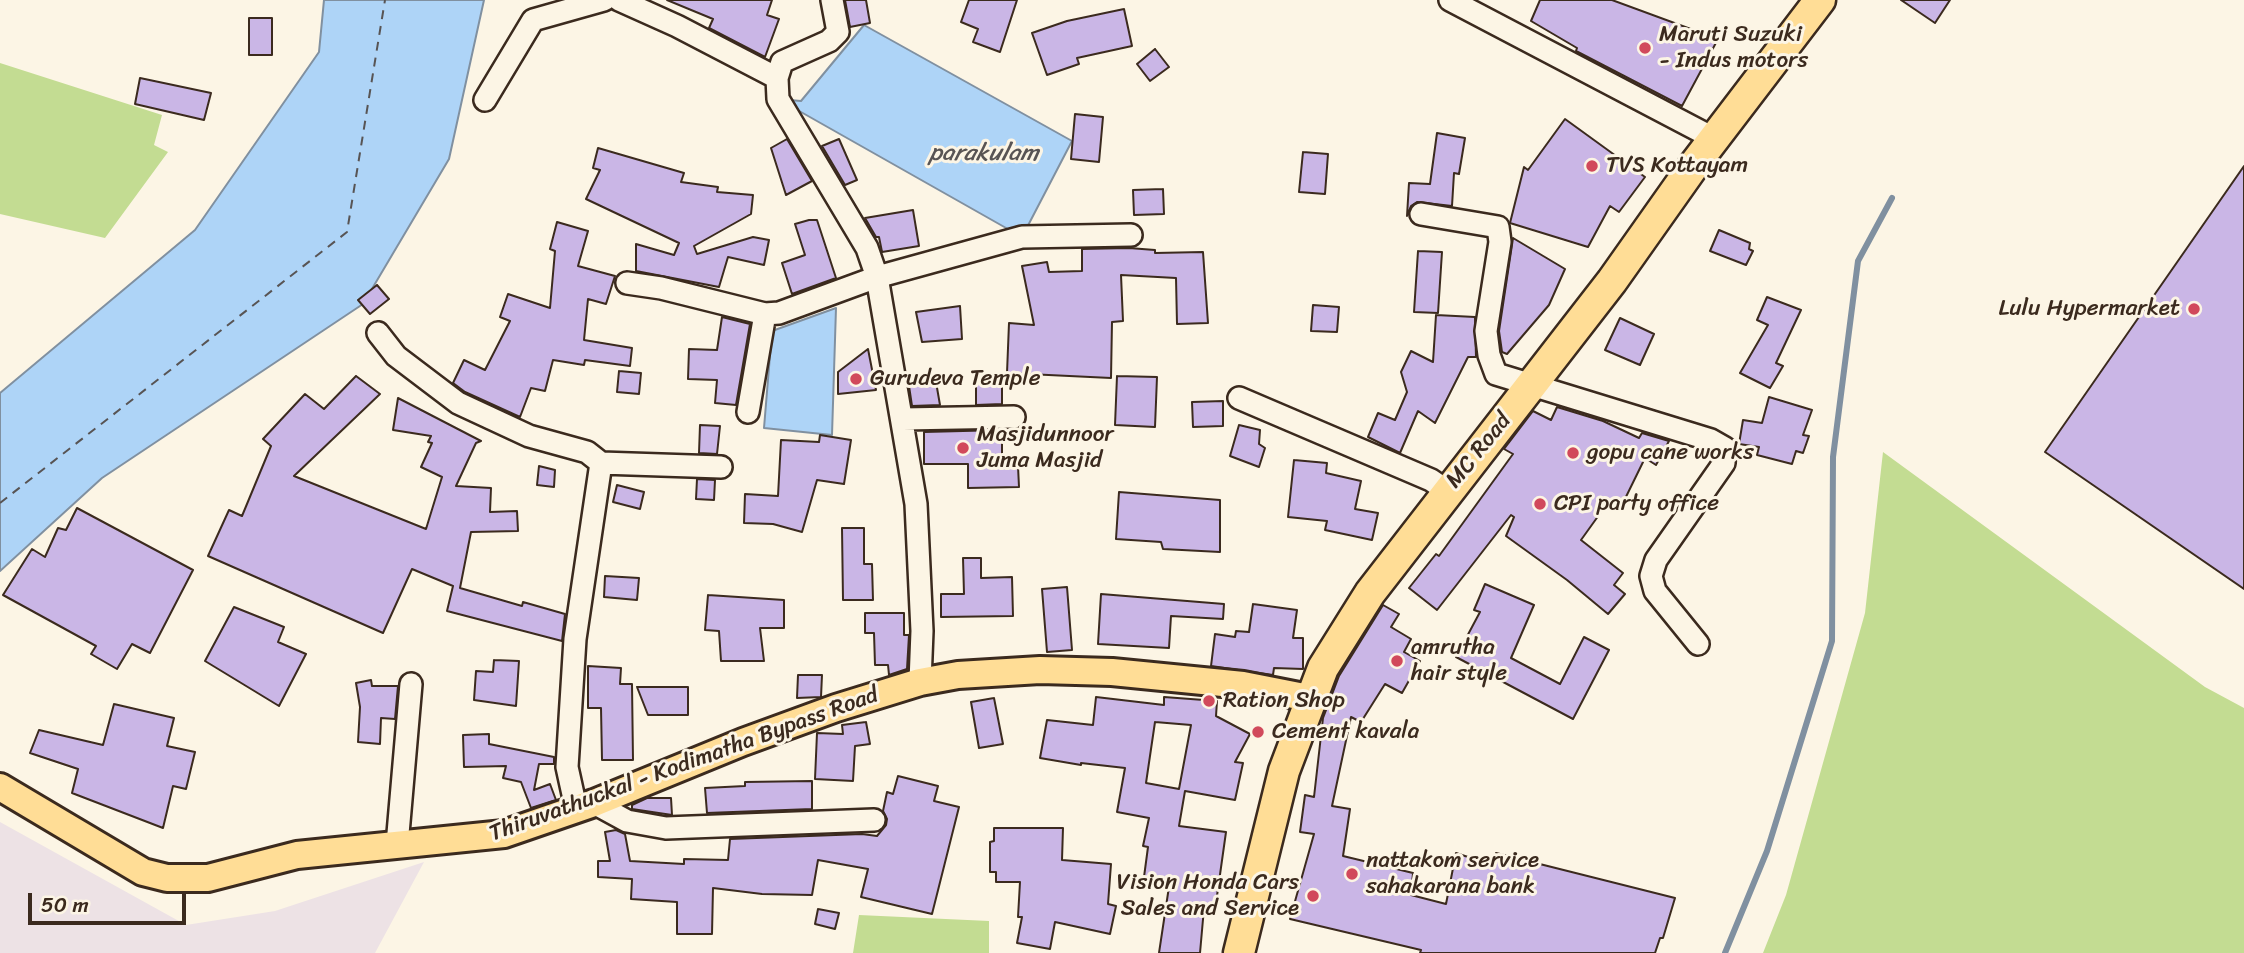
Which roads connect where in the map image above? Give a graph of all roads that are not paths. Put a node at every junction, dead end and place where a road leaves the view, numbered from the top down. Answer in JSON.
{"nodes":[{"id":1,"x":604,"y":0,"type":"edge"},
{"id":2,"x":619,"y":0,"type":"edge"},
{"id":3,"x":832,"y":0,"type":"edge"},
{"id":4,"x":1450,"y":0,"type":"edge"},
{"id":5,"x":1813,"y":3,"type":"edge"},
{"id":6,"x":777,"y":78,"type":"junction"},
{"id":7,"x":485,"y":100,"type":"dead end"},
{"id":8,"x":1715,"y":139,"type":"junction"},
{"id":9,"x":1422,"y":214,"type":"dead end"},
{"id":10,"x":1131,"y":235,"type":"dead end"},
{"id":11,"x":877,"y":277,"type":"junction"},
{"id":12,"x":627,"y":283,"type":"dead end"},
{"id":13,"x":765,"y":314,"type":"junction"},
{"id":14,"x":378,"y":333,"type":"dead end"},
{"id":15,"x":1533,"y":385,"type":"junction"},
{"id":16,"x":1239,"y":398,"type":"dead end"},
{"id":17,"x":748,"y":412,"type":"dead end"},
{"id":18,"x":1014,"y":417,"type":"dead end"},
{"id":19,"x":903,"y":419,"type":"junction"},
{"id":20,"x":601,"y":463,"type":"junction"},
{"id":21,"x":721,"y":467,"type":"dead end"},
{"id":22,"x":1447,"y":491,"type":"junction"},
{"id":23,"x":1698,"y":644,"type":"dead end"},
{"id":24,"x":920,"y":682,"type":"junction"},
{"id":25,"x":411,"y":684,"type":"dead end"},
{"id":26,"x":1309,"y":698,"type":"junction"},
{"id":27,"x":0,"y":787,"type":"edge"},
{"id":28,"x":585,"y":806,"type":"junction"},
{"id":29,"x":874,"y":820,"type":"dead end"},
{"id":30,"x":397,"y":845,"type":"junction"},
{"id":31,"x":1239,"y":953,"type":"edge"}],
"edges":[{"from":1,"to":7,"type":"street"},
{"from":2,"to":6,"type":"street"},
{"from":3,"to":6,"type":"street"},
{"from":4,"to":8,"type":"street"},
{"from":5,"to":8,"type":"highway","name":"MC Road"},
{"from":6,"to":11,"type":"street"},
{"from":8,"to":15,"type":"highway","name":"MC Road"},
{"from":9,"to":15,"type":"street"},
{"from":10,"to":11,"type":"street"},
{"from":11,"to":13,"type":"street"},
{"from":11,"to":19,"type":"street"},
{"from":12,"to":13,"type":"street"},
{"from":13,"to":17,"type":"street"},
{"from":14,"to":20,"type":"street"},
{"from":15,"to":22,"type":"highway","name":"MC Road"},
{"from":15,"to":23,"type":"street"},
{"from":16,"to":22,"type":"street"},
{"from":18,"to":19,"type":"street"},
{"from":19,"to":24,"type":"street"},
{"from":20,"to":21,"type":"street"},
{"from":20,"to":28,"type":"street"},
{"from":22,"to":26,"type":"highway","name":"MC Road"},
{"from":24,"to":26,"type":"main road","name":"Thiruvathuckal - Kodimatha Bypass Road"},
{"from":24,"to":28,"type":"main road","name":"Thiruvathuckal - Kodimatha Bypass Road"},
{"from":25,"to":30,"type":"street"},
{"from":26,"to":31,"type":"highway","name":"MC Road"},
{"from":27,"to":30,"type":"main road","name":"Thiruvathuckal - Kodimatha Bypass Road"},
{"from":28,"to":29,"type":"street"},
{"from":28,"to":30,"type":"main road","name":"Thiruvathuckal - Kodimatha Bypass Road"}]}
